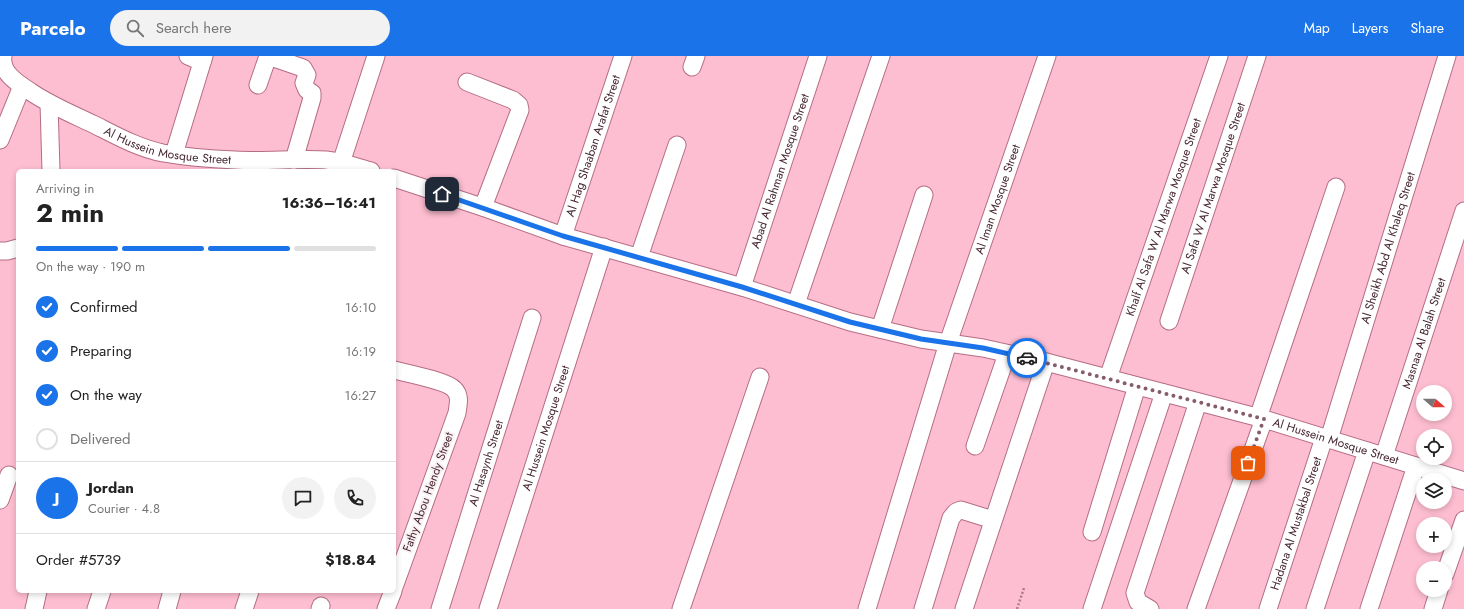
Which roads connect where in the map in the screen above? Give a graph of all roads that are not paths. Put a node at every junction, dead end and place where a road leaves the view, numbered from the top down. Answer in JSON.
{"nodes":[{"id":1,"x":3,"y":56,"type":"edge"},
{"id":2,"x":376,"y":56,"type":"edge"},
{"id":3,"x":623,"y":56,"type":"edge"},
{"id":4,"x":818,"y":56,"type":"edge"},
{"id":5,"x":881,"y":56,"type":"edge"},
{"id":6,"x":1047,"y":56,"type":"edge"},
{"id":7,"x":1219,"y":56,"type":"edge"},
{"id":8,"x":1257,"y":56,"type":"edge"},
{"id":9,"x":1447,"y":56,"type":"edge"},
{"id":10,"x":198,"y":58,"type":"edge"},
{"id":11,"x":467,"y":82,"type":"dead end"},
{"id":12,"x":258,"y":85,"type":"dead end"},
{"id":13,"x":22,"y":86,"type":"junction"},
{"id":14,"x":49,"y":103,"type":"junction"},
{"id":15,"x":0,"y":140,"type":"edge"},
{"id":16,"x":677,"y":145,"type":"dead end"},
{"id":17,"x":174,"y":154,"type":"junction"},
{"id":18,"x":294,"y":160,"type":"junction"},
{"id":19,"x":341,"y":162,"type":"junction"},
{"id":20,"x":235,"y":166,"type":"edge"},
{"id":21,"x":51,"y":169,"type":"edge"},
{"id":22,"x":364,"y":169,"type":"edge"},
{"id":23,"x":396,"y":179,"type":"edge"},
{"id":24,"x":1336,"y":188,"type":"dead end"},
{"id":25,"x":924,"y":195,"type":"dead end"},
{"id":26,"x":483,"y":207,"type":"junction"},
{"id":27,"x":1464,"y":211,"type":"edge"},
{"id":28,"x":563,"y":236,"type":"junction"},
{"id":29,"x":604,"y":247,"type":"junction"},
{"id":30,"x":16,"y":249,"type":"edge"},
{"id":31,"x":0,"y":251,"type":"edge"},
{"id":32,"x":638,"y":257,"type":"junction"},
{"id":33,"x":742,"y":287,"type":"junction"},
{"id":34,"x":796,"y":304,"type":"junction"},
{"id":35,"x":532,"y":318,"type":"dead end"},
{"id":36,"x":1169,"y":321,"type":"dead end"},
{"id":37,"x":880,"y":329,"type":"junction"},
{"id":38,"x":948,"y":344,"type":"junction"},
{"id":39,"x":1007,"y":354,"type":"junction"},
{"id":40,"x":1046,"y":362,"type":"junction"},
{"id":41,"x":396,"y":371,"type":"edge"},
{"id":42,"x":760,"y":377,"type":"dead end"},
{"id":43,"x":1108,"y":378,"type":"junction"},
{"id":44,"x":1137,"y":386,"type":"junction"},
{"id":45,"x":1164,"y":393,"type":"junction"},
{"id":46,"x":1198,"y":402,"type":"junction"},
{"id":47,"x":1261,"y":418,"type":"junction"},
{"id":48,"x":1327,"y":438,"type":"junction"},
{"id":49,"x":975,"y":446,"type":"dead end"},
{"id":50,"x":1367,"y":451,"type":"junction"},
{"id":51,"x":1384,"y":456,"type":"junction"},
{"id":52,"x":1416,"y":466,"type":"junction"},
{"id":53,"x":9,"y":475,"type":"dead end"},
{"id":54,"x":1464,"y":480,"type":"edge"},
{"id":55,"x":0,"y":500,"type":"edge"},
{"id":56,"x":994,"y":520,"type":"junction"},
{"id":57,"x":1464,"y":520,"type":"edge"},
{"id":58,"x":1092,"y":532,"type":"dead end"},
{"id":59,"x":1450,"y":561,"type":"edge"},
{"id":60,"x":396,"y":581,"type":"edge"},
{"id":61,"x":38,"y":593,"type":"edge"},
{"id":62,"x":101,"y":593,"type":"edge"},
{"id":63,"x":171,"y":593,"type":"edge"},
{"id":64,"x":249,"y":593,"type":"edge"},
{"id":65,"x":392,"y":593,"type":"edge"},
{"id":66,"x":1437,"y":597,"type":"edge"},
{"id":67,"x":34,"y":609,"type":"edge"},
{"id":68,"x":96,"y":609,"type":"edge"},
{"id":69,"x":167,"y":609,"type":"edge"},
{"id":70,"x":244,"y":609,"type":"edge"},
{"id":71,"x":386,"y":609,"type":"edge"},
{"id":72,"x":440,"y":609,"type":"edge"},
{"id":73,"x":488,"y":609,"type":"edge"},
{"id":74,"x":681,"y":609,"type":"edge"},
{"id":75,"x":867,"y":609,"type":"edge"},
{"id":76,"x":923,"y":609,"type":"edge"},
{"id":77,"x":964,"y":609,"type":"edge"},
{"id":78,"x":1092,"y":609,"type":"edge"},
{"id":79,"x":1150,"y":609,"type":"edge"},
{"id":80,"x":1196,"y":609,"type":"edge"},
{"id":81,"x":1268,"y":609,"type":"edge"},
{"id":82,"x":1315,"y":609,"type":"edge"},
{"id":83,"x":1369,"y":609,"type":"edge"},
{"id":84,"x":1433,"y":609,"type":"edge"}],
"edges":[{"from":1,"to":13,"type":"street","name":"Al Hussein Mosque Street"},
{"from":2,"to":19,"type":"street"},
{"from":3,"to":28,"type":"street","name":"Al Hag Shaaban Arafat Street"},
{"from":4,"to":33,"type":"street","name":"Abad Al Rahman Mosque Street"},
{"from":5,"to":34,"type":"street"},
{"from":6,"to":38,"type":"street","name":"Al Iman Mosque Street"},
{"from":7,"to":43,"type":"street","name":"Khalf Al Safa W Al Marwa Mosque Street"},
{"from":8,"to":36,"type":"street","name":"Al Safa W Al Marwa Mosque Street"},
{"from":9,"to":48,"type":"street","name":"Al Sheikh Abd Al Khaleq Street"},
{"from":10,"to":17,"type":"street"},
{"from":11,"to":26,"type":"street"},
{"from":12,"to":18,"type":"street"},
{"from":13,"to":14,"type":"street","name":"Al Hussein Mosque Street"},
{"from":13,"to":15,"type":"street"},
{"from":14,"to":17,"type":"street","name":"Al Hussein Mosque Street"},
{"from":14,"to":21,"type":"street"},
{"from":16,"to":32,"type":"street"},
{"from":17,"to":20,"type":"street","name":"Al Hussein Mosque Street"},
{"from":18,"to":19,"type":"street","name":"Al Hussein Mosque Street"},
{"from":18,"to":20,"type":"street","name":"Al Hussein Mosque Street"},
{"from":19,"to":22,"type":"street","name":"Al Hussein Mosque Street"},
{"from":23,"to":26,"type":"street","name":"Al Hussein Mosque Street"},
{"from":24,"to":47,"type":"street"},
{"from":25,"to":37,"type":"street"},
{"from":26,"to":28,"type":"street","name":"Al Hussein Mosque Street"},
{"from":27,"to":51,"type":"street","name":"Masnaa Al Balah Street"},
{"from":28,"to":29,"type":"street","name":"Al Hussein Mosque Street"},
{"from":29,"to":32,"type":"street","name":"Al Hussein Mosque Street"},
{"from":29,"to":73,"type":"street","name":"Al Hussein Mosque Street"},
{"from":30,"to":31,"type":"street"},
{"from":32,"to":33,"type":"street","name":"Al Hussein Mosque Street"},
{"from":33,"to":34,"type":"street","name":"Al Hussein Mosque Street"},
{"from":34,"to":37,"type":"street","name":"Al Hussein Mosque Street"},
{"from":35,"to":72,"type":"street","name":"Al Hasaynh Street"},
{"from":37,"to":38,"type":"street","name":"Al Hussein Mosque Street"},
{"from":38,"to":39,"type":"street","name":"Al Hussein Mosque Street"},
{"from":38,"to":75,"type":"street","name":"Al Iman Mosque Street"},
{"from":39,"to":40,"type":"street","name":"Al Hussein Mosque Street"},
{"from":39,"to":49,"type":"street"},
{"from":40,"to":43,"type":"street","name":"Al Hussein Mosque Street"},
{"from":40,"to":56,"type":"street"},
{"from":41,"to":60,"type":"street","name":"Fathy Abou Hendy Street"},
{"from":42,"to":74,"type":"street"},
{"from":43,"to":44,"type":"street","name":"Al Hussein Mosque Street"},
{"from":44,"to":45,"type":"street","name":"Al Hussein Mosque Street"},
{"from":44,"to":58,"type":"street"},
{"from":45,"to":46,"type":"street","name":"Al Hussein Mosque Street"},
{"from":45,"to":78,"type":"street"},
{"from":46,"to":47,"type":"street","name":"Al Hussein Mosque Street"},
{"from":46,"to":79,"type":"street"},
{"from":47,"to":48,"type":"street","name":"Al Hussein Mosque Street"},
{"from":47,"to":80,"type":"street"},
{"from":48,"to":50,"type":"street","name":"Al Hussein Mosque Street"},
{"from":48,"to":81,"type":"street","name":"Hadana Al Mustakbal Street"},
{"from":50,"to":51,"type":"street","name":"Al Hussein Mosque Street"},
{"from":50,"to":82,"type":"street"},
{"from":51,"to":52,"type":"street","name":"Al Hussein Mosque Street"},
{"from":52,"to":54,"type":"street","name":"Al Hussein Mosque Street"},
{"from":52,"to":83,"type":"street"},
{"from":53,"to":55,"type":"street"},
{"from":56,"to":76,"type":"street"},
{"from":56,"to":77,"type":"street"},
{"from":57,"to":59,"type":"street"},
{"from":61,"to":67,"type":"street"},
{"from":62,"to":68,"type":"street"},
{"from":63,"to":69,"type":"street"},
{"from":64,"to":70,"type":"street"},
{"from":65,"to":71,"type":"street"},
{"from":66,"to":84,"type":"street"}]}
